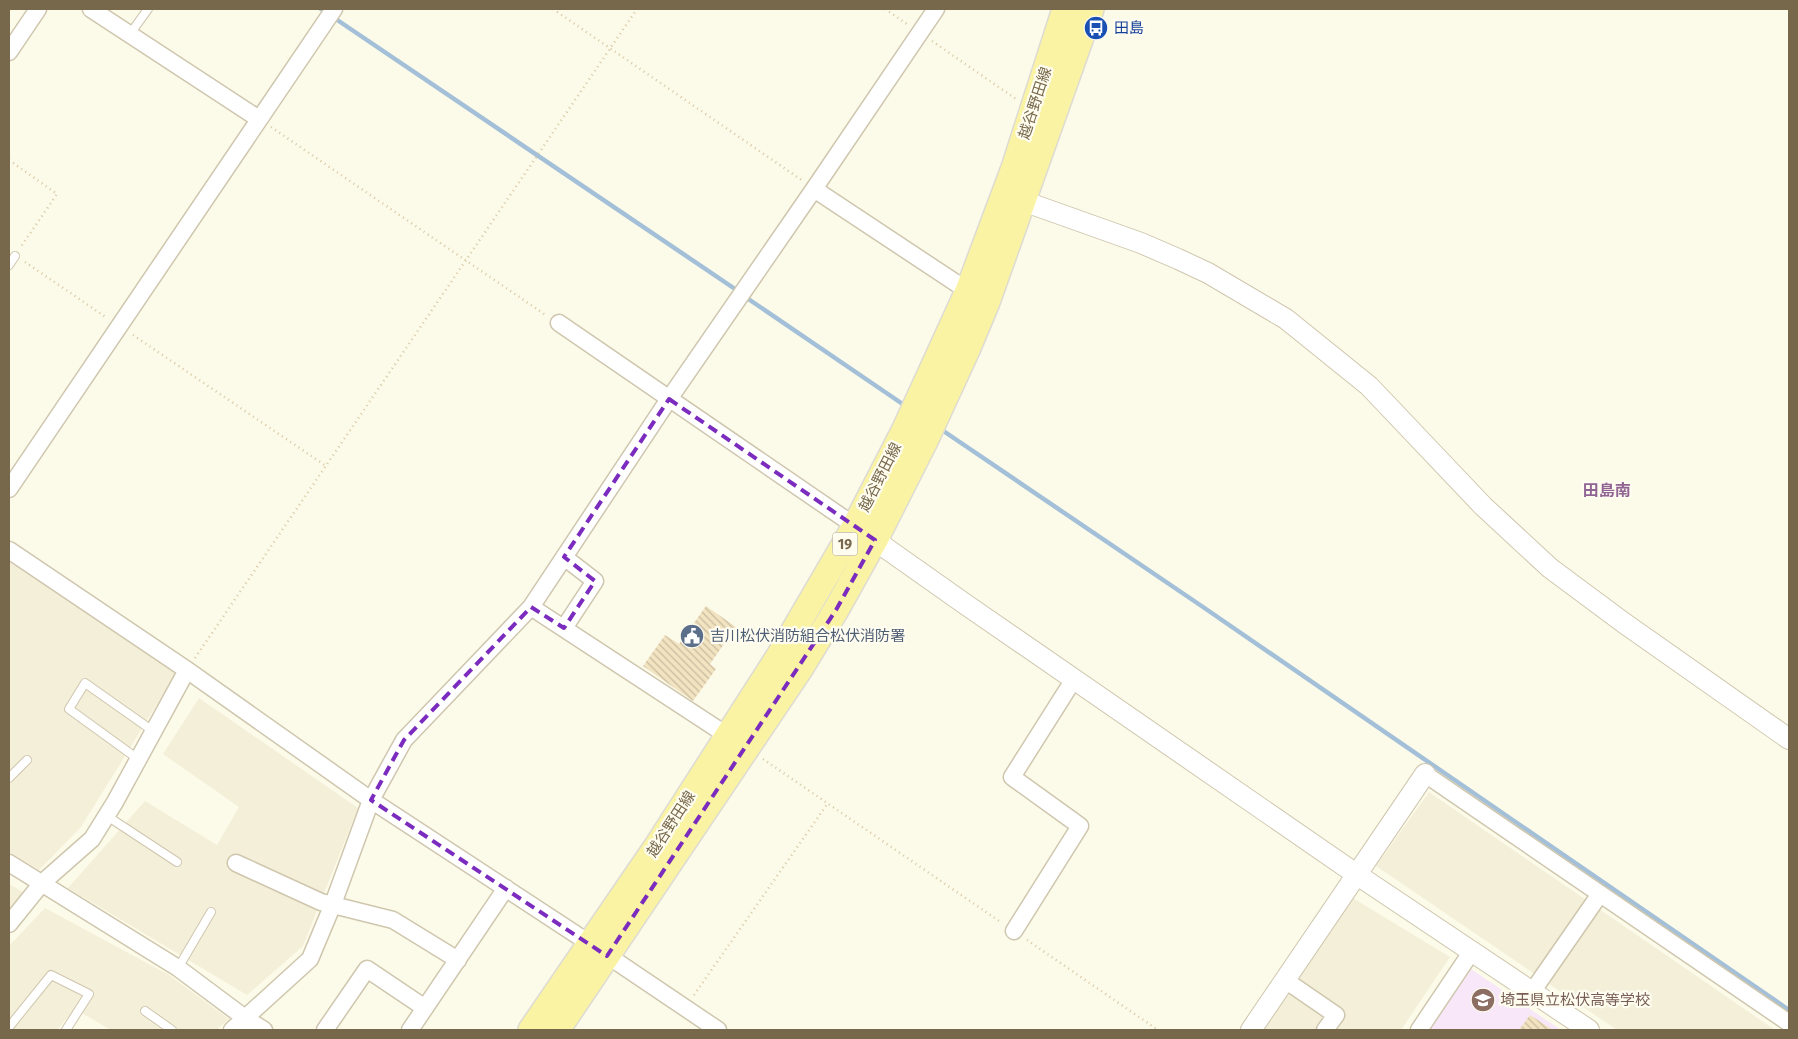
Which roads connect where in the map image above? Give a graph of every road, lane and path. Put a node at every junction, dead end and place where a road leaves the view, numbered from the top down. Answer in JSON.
{"nodes":[{"id":1,"x":38,"y":9,"type":"edge"},
{"id":2,"x":91,"y":9,"type":"edge"},
{"id":3,"x":148,"y":9,"type":"edge"},
{"id":4,"x":334,"y":9,"type":"edge"},
{"id":5,"x":553,"y":9,"type":"edge"},
{"id":6,"x":637,"y":9,"type":"edge"},
{"id":7,"x":885,"y":9,"type":"edge"},
{"id":8,"x":936,"y":9,"type":"edge"},
{"id":9,"x":1065,"y":9,"type":"edge"},
{"id":10,"x":1090,"y":9,"type":"edge"},
{"id":11,"x":920,"y":33,"type":"junction"},
{"id":12,"x":130,"y":34,"type":"junction"},
{"id":13,"x":609,"y":47,"type":"junction"},
{"id":14,"x":9,"y":52,"type":"edge"},
{"id":15,"x":1032,"y":109,"type":"junction"},
{"id":16,"x":259,"y":119,"type":"junction"},
{"id":17,"x":9,"y":160,"type":"edge"},
{"id":18,"x":814,"y":189,"type":"junction"},
{"id":19,"x":1023,"y":201,"type":"junction"},
{"id":20,"x":15,"y":256,"type":"junction"},
{"id":21,"x":466,"y":261,"type":"junction"},
{"id":22,"x":9,"y":265,"type":"edge"},
{"id":23,"x":968,"y":291,"type":"junction"},
{"id":24,"x":559,"y":323,"type":"joint"},
{"id":25,"x":119,"y":325,"type":"junction"},
{"id":26,"x":669,"y":399,"type":"junction"},
{"id":27,"x":326,"y":466,"type":"junction"},
{"id":28,"x":9,"y":489,"type":"edge"},
{"id":29,"x":865,"y":533,"type":"junction"},
{"id":30,"x":9,"y":550,"type":"edge"},
{"id":31,"x":564,"y":557,"type":"junction"},
{"id":32,"x":531,"y":607,"type":"junction"},
{"id":33,"x":564,"y":628,"type":"junction"},
{"id":34,"x":187,"y":670,"type":"junction"},
{"id":35,"x":1074,"y":679,"type":"junction"},
{"id":36,"x":153,"y":731,"type":"junction"},
{"id":37,"x":1789,"y":739,"type":"edge"},
{"id":38,"x":738,"y":742,"type":"junction"},
{"id":39,"x":138,"y":759,"type":"junction"},
{"id":40,"x":27,"y":760,"type":"dead end"},
{"id":41,"x":1424,"y":774,"type":"joint"},
{"id":42,"x":9,"y":778,"type":"edge"},
{"id":43,"x":371,"y":800,"type":"junction"},
{"id":44,"x":828,"y":803,"type":"junction"},
{"id":45,"x":107,"y":816,"type":"junction"},
{"id":46,"x":176,"y":862,"type":"dead end"},
{"id":47,"x":236,"y":862,"type":"dead end"},
{"id":48,"x":9,"y":863,"type":"edge"},
{"id":49,"x":1356,"y":874,"type":"junction"},
{"id":50,"x":42,"y":883,"type":"junction"},
{"id":51,"x":506,"y":888,"type":"junction"},
{"id":52,"x":1600,"y":894,"type":"junction"},
{"id":53,"x":333,"y":904,"type":"junction"},
{"id":54,"x":211,"y":912,"type":"dead end"},
{"id":55,"x":9,"y":924,"type":"edge"},
{"id":56,"x":1014,"y":931,"type":"junction"},
{"id":57,"x":598,"y":950,"type":"junction"},
{"id":58,"x":1472,"y":951,"type":"junction"},
{"id":59,"x":458,"y":960,"type":"junction"},
{"id":60,"x":178,"y":968,"type":"junction"},
{"id":61,"x":1285,"y":980,"type":"junction"},
{"id":62,"x":1532,"y":992,"type":"junction"},
{"id":63,"x":425,"y":1008,"type":"junction"},
{"id":64,"x":685,"y":1008,"type":"junction"},
{"id":65,"x":145,"y":1011,"type":"dead end"},
{"id":66,"x":245,"y":1018,"type":"junction"},
{"id":67,"x":1789,"y":1023,"type":"edge"},
{"id":68,"x":9,"y":1027,"type":"edge"},
{"id":69,"x":1257,"y":1028,"type":"edge"},
{"id":70,"x":712,"y":1029,"type":"edge"},
{"id":71,"x":66,"y":1030,"type":"edge"},
{"id":72,"x":172,"y":1030,"type":"edge"},
{"id":73,"x":232,"y":1030,"type":"edge"},
{"id":74,"x":264,"y":1030,"type":"edge"},
{"id":75,"x":325,"y":1030,"type":"edge"},
{"id":76,"x":410,"y":1030,"type":"edge"},
{"id":77,"x":531,"y":1030,"type":"edge"},
{"id":78,"x":557,"y":1030,"type":"edge"},
{"id":79,"x":1158,"y":1030,"type":"edge"},
{"id":80,"x":1326,"y":1030,"type":"edge"},
{"id":81,"x":1419,"y":1030,"type":"edge"},
{"id":82,"x":1589,"y":1030,"type":"edge"}],
"edges":[{"from":1,"to":14,"type":"street"},
{"from":2,"to":12,"type":"street"},
{"from":3,"to":12,"type":"lane"},
{"from":4,"to":16,"type":"street"},
{"from":5,"to":13,"type":"path"},
{"from":6,"to":13,"type":"path"},
{"from":7,"to":11,"type":"path"},
{"from":8,"to":11,"type":"street"},
{"from":9,"to":15,"type":"main road","name":"越谷野田線","number":"19"},
{"from":10,"to":19,"type":"main road","name":"越谷野田線","number":"19"},
{"from":11,"to":15,"type":"path"},
{"from":11,"to":18,"type":"street"},
{"from":12,"to":16,"type":"street"},
{"from":13,"to":18,"type":"path"},
{"from":13,"to":21,"type":"path"},
{"from":15,"to":23,"type":"main road","name":"越谷野田線","number":"19"},
{"from":16,"to":21,"type":"path"},
{"from":16,"to":25,"type":"street"},
{"from":17,"to":20,"type":"path"},
{"from":18,"to":23,"type":"street"},
{"from":18,"to":26,"type":"street"},
{"from":19,"to":29,"type":"main road","name":"越谷野田線","number":"19"},
{"from":19,"to":37,"type":"street"},
{"from":20,"to":22,"type":"lane"},
{"from":20,"to":25,"type":"path"},
{"from":21,"to":24,"type":"path"},
{"from":21,"to":27,"type":"path"},
{"from":23,"to":29,"type":"main road","name":"越谷野田線","number":"19"},
{"from":24,"to":26,"type":"street"},
{"from":25,"to":27,"type":"path"},
{"from":25,"to":28,"type":"street"},
{"from":26,"to":29,"type":"street"},
{"from":26,"to":31,"type":"street"},
{"from":27,"to":34,"type":"path"},
{"from":29,"to":35,"type":"street"},
{"from":29,"to":38,"type":"main road","name":"越谷野田線","number":"19"},
{"from":30,"to":34,"type":"street"},
{"from":31,"to":32,"type":"street"},
{"from":31,"to":33,"type":"street"},
{"from":32,"to":33,"type":"street"},
{"from":32,"to":43,"type":"street"},
{"from":33,"to":38,"type":"street"},
{"from":34,"to":36,"type":"street"},
{"from":34,"to":43,"type":"street"},
{"from":35,"to":49,"type":"street"},
{"from":35,"to":56,"type":"street"},
{"from":36,"to":39,"type":"street"},
{"from":36,"to":39,"type":"lane"},
{"from":38,"to":44,"type":"path"},
{"from":38,"to":57,"type":"main road","name":"越谷野田線","number":"19"},
{"from":39,"to":45,"type":"street"},
{"from":40,"to":42,"type":"lane"},
{"from":41,"to":49,"type":"street"},
{"from":41,"to":52,"type":"street"},
{"from":43,"to":51,"type":"street"},
{"from":43,"to":53,"type":"street"},
{"from":44,"to":56,"type":"path"},
{"from":44,"to":64,"type":"path"},
{"from":45,"to":46,"type":"lane"},
{"from":45,"to":50,"type":"street"},
{"from":47,"to":53,"type":"street"},
{"from":48,"to":50,"type":"street"},
{"from":49,"to":58,"type":"street"},
{"from":49,"to":61,"type":"street"},
{"from":50,"to":55,"type":"street"},
{"from":50,"to":60,"type":"street"},
{"from":51,"to":57,"type":"street"},
{"from":51,"to":59,"type":"street"},
{"from":52,"to":62,"type":"street"},
{"from":52,"to":67,"type":"street"},
{"from":53,"to":59,"type":"street"},
{"from":53,"to":66,"type":"street"},
{"from":54,"to":60,"type":"lane"},
{"from":56,"to":79,"type":"path"},
{"from":57,"to":64,"type":"street"},
{"from":57,"to":77,"type":"main road","name":"越谷野田線","number":"19"},
{"from":57,"to":78,"type":"main road","name":"越谷野田線","number":"19"},
{"from":58,"to":62,"type":"street"},
{"from":58,"to":81,"type":"street"},
{"from":59,"to":63,"type":"street"},
{"from":60,"to":66,"type":"street"},
{"from":61,"to":69,"type":"street"},
{"from":61,"to":80,"type":"street"},
{"from":62,"to":82,"type":"street"},
{"from":63,"to":75,"type":"street"},
{"from":63,"to":76,"type":"street"},
{"from":64,"to":70,"type":"street"},
{"from":65,"to":72,"type":"lane"},
{"from":66,"to":73,"type":"street"},
{"from":66,"to":74,"type":"street"},
{"from":68,"to":71,"type":"lane"}]}
